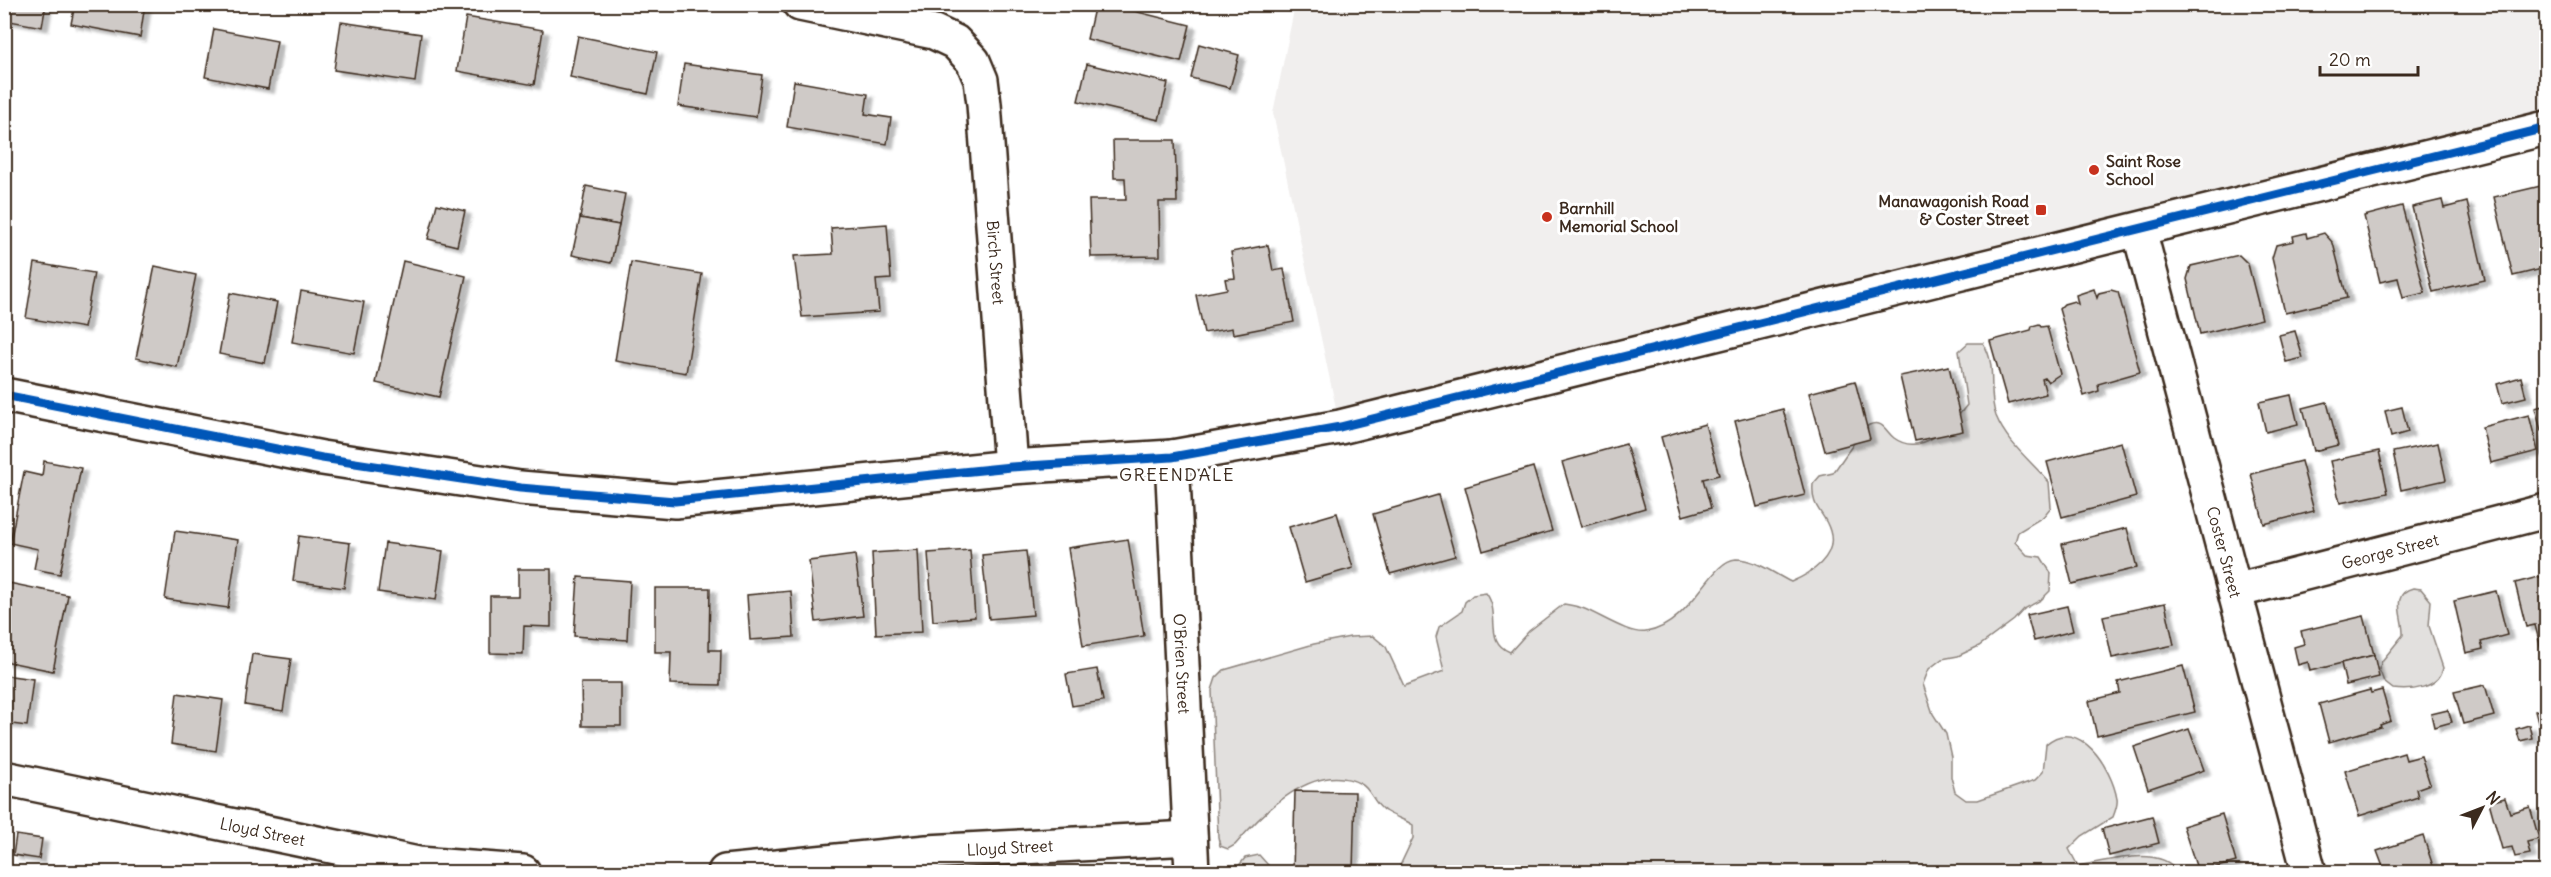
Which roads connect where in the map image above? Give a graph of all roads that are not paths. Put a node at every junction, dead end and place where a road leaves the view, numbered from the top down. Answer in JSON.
{"nodes":[{"id":1,"x":800,"y":4,"type":"edge"},
{"id":2,"x":2547,"y":128,"type":"edge"},
{"id":3,"x":2139,"y":230,"type":"junction"},
{"id":4,"x":4,"y":395,"type":"edge"},
{"id":5,"x":1172,"y":456,"type":"junction"},
{"id":6,"x":1011,"y":467,"type":"junction"},
{"id":7,"x":2547,"y":511,"type":"edge"},
{"id":8,"x":2235,"y":591,"type":"junction"},
{"id":9,"x":4,"y":778,"type":"edge"},
{"id":10,"x":1191,"y":838,"type":"junction"},
{"id":11,"x":523,"y":873,"type":"edge"},
{"id":12,"x":725,"y":873,"type":"edge"},
{"id":13,"x":1192,"y":873,"type":"edge"},
{"id":14,"x":2309,"y":873,"type":"edge"}],
"edges":[{"from":1,"to":6,"type":"street","name":"Birch Street"},
{"from":2,"to":3,"type":"street"},
{"from":3,"to":5,"type":"street"},
{"from":3,"to":8,"type":"street","name":"Coster Street"},
{"from":4,"to":6,"type":"street"},
{"from":5,"to":6,"type":"street"},
{"from":5,"to":10,"type":"street","name":"O'Brien Street"},
{"from":7,"to":8,"type":"street","name":"George Street"},
{"from":8,"to":14,"type":"street","name":"Coster Street"},
{"from":9,"to":11,"type":"street","name":"Lloyd Street"},
{"from":10,"to":12,"type":"street","name":"Lloyd Street"},
{"from":10,"to":13,"type":"street","name":"O'Brien Street"}]}
